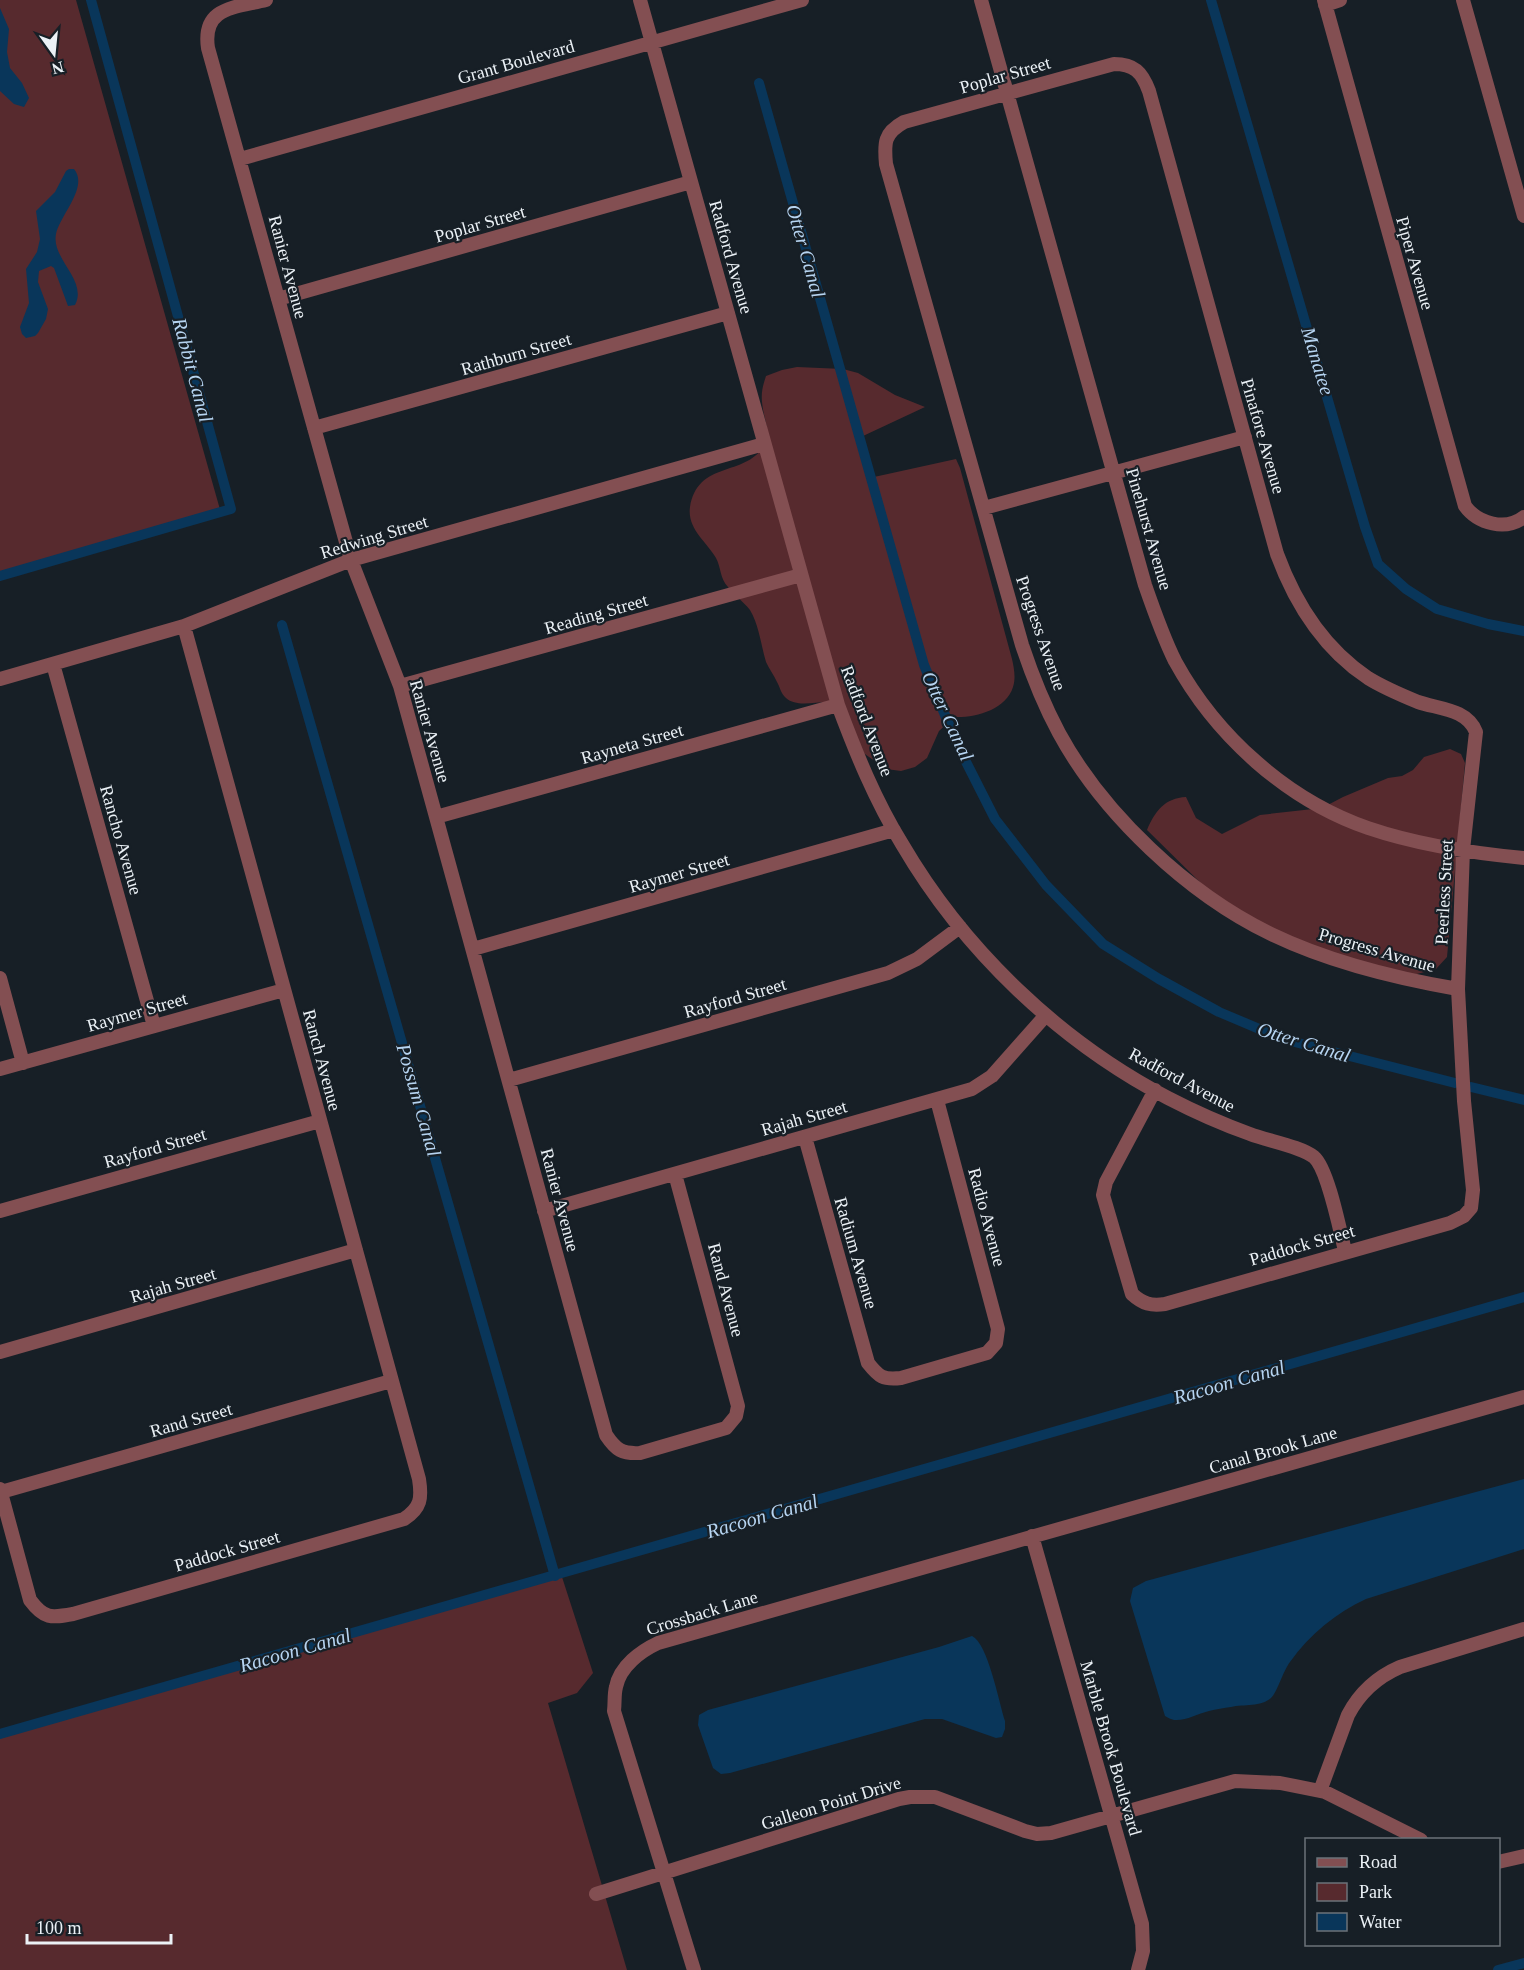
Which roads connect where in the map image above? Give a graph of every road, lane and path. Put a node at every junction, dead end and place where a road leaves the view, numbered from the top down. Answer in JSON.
{"nodes":[{"id":1,"x":266,"y":0,"type":"edge"},
{"id":2,"x":640,"y":0,"type":"edge"},
{"id":3,"x":802,"y":0,"type":"edge"},
{"id":4,"x":981,"y":0,"type":"edge"},
{"id":5,"x":1340,"y":0,"type":"edge"},
{"id":6,"x":1463,"y":0,"type":"edge"},
{"id":7,"x":1324,"y":2,"type":"edge"},
{"id":8,"x":652,"y":42,"type":"junction"},
{"id":9,"x":1137,"y":70,"type":"joint"},
{"id":10,"x":1007,"y":93,"type":"junction"},
{"id":11,"x":886,"y":137,"type":"joint"},
{"id":12,"x":240,"y":159,"type":"junction"},
{"id":13,"x":691,"y":182,"type":"junction"},
{"id":14,"x":1524,"y":216,"type":"edge"},
{"id":15,"x":278,"y":299,"type":"junction"},
{"id":16,"x":728,"y":313,"type":"junction"},
{"id":17,"x":314,"y":428,"type":"junction"},
{"id":18,"x":1245,"y":437,"type":"junction"},
{"id":19,"x":764,"y":444,"type":"junction"},
{"id":20,"x":1115,"y":472,"type":"junction"},
{"id":21,"x":984,"y":508,"type":"junction"},
{"id":22,"x":1524,"y":517,"type":"edge"},
{"id":23,"x":351,"y":560,"type":"junction"},
{"id":24,"x":801,"y":575,"type":"junction"},
{"id":25,"x":184,"y":626,"type":"junction"},
{"id":26,"x":53,"y":664,"type":"junction"},
{"id":27,"x":0,"y":679,"type":"edge"},
{"id":28,"x":400,"y":686,"type":"junction"},
{"id":29,"x":838,"y":705,"type":"junction"},
{"id":30,"x":1472,"y":722,"type":"joint"},
{"id":31,"x":436,"y":817,"type":"junction"},
{"id":32,"x":894,"y":830,"type":"junction"},
{"id":33,"x":1463,"y":850,"type":"junction"},
{"id":34,"x":1524,"y":858,"type":"edge"},
{"id":35,"x":960,"y":927,"type":"junction"},
{"id":36,"x":473,"y":950,"type":"junction"},
{"id":37,"x":0,"y":978,"type":"edge"},
{"id":38,"x":1458,"y":989,"type":"junction"},
{"id":39,"x":284,"y":990,"type":"junction"},
{"id":40,"x":1046,"y":1015,"type":"junction"},
{"id":41,"x":154,"y":1026,"type":"junction"},
{"id":42,"x":23,"y":1063,"type":"junction"},
{"id":43,"x":0,"y":1069,"type":"edge"},
{"id":44,"x":509,"y":1080,"type":"junction"},
{"id":45,"x":1155,"y":1090,"type":"junction"},
{"id":46,"x":937,"y":1100,"type":"junction"},
{"id":47,"x":320,"y":1121,"type":"junction"},
{"id":48,"x":805,"y":1137,"type":"junction"},
{"id":49,"x":675,"y":1174,"type":"junction"},
{"id":50,"x":1471,"y":1208,"type":"joint"},
{"id":51,"x":0,"y":1211,"type":"edge"},
{"id":52,"x":544,"y":1211,"type":"junction"},
{"id":53,"x":356,"y":1250,"type":"junction"},
{"id":54,"x":1346,"y":1251,"type":"junction"},
{"id":55,"x":0,"y":1352,"type":"edge"},
{"id":56,"x":878,"y":1376,"type":"joint"},
{"id":57,"x":392,"y":1382,"type":"junction"},
{"id":58,"x":1524,"y":1397,"type":"edge"},
{"id":59,"x":616,"y":1450,"type":"joint"},
{"id":60,"x":0,"y":1491,"type":"edge"},
{"id":61,"x":420,"y":1504,"type":"joint"},
{"id":62,"x":1032,"y":1536,"type":"junction"},
{"id":63,"x":1524,"y":1629,"type":"edge"},
{"id":64,"x":1320,"y":1791,"type":"junction"},
{"id":65,"x":1111,"y":1816,"type":"junction"},
{"id":66,"x":1419,"y":1838,"type":"edge"},
{"id":67,"x":1524,"y":1856,"type":"edge"},
{"id":68,"x":1500,"y":1862,"type":"edge"},
{"id":69,"x":664,"y":1873,"type":"junction"},
{"id":70,"x":596,"y":1894,"type":"dead end"},
{"id":71,"x":694,"y":1970,"type":"edge"},
{"id":72,"x":1138,"y":1970,"type":"edge"}],
"edges":[{"from":1,"to":12,"type":"street","name":"Ranier Avenue"},
{"from":2,"to":8,"type":"street","name":"Radford Avenue"},
{"from":3,"to":8,"type":"street","name":"Grant Boulevard"},
{"from":4,"to":10,"type":"street","name":"Pinehurst Avenue"},
{"from":5,"to":7,"type":"street"},
{"from":6,"to":14,"type":"street"},
{"from":7,"to":22,"type":"street","name":"Piper Avenue"},
{"from":8,"to":12,"type":"street","name":"Grant Boulevard"},
{"from":8,"to":13,"type":"street","name":"Radford Avenue"},
{"from":9,"to":10,"type":"street","name":"Poplar Street"},
{"from":9,"to":18,"type":"street","name":"Pinafore Avenue"},
{"from":10,"to":11,"type":"street","name":"Poplar Street"},
{"from":10,"to":20,"type":"street","name":"Pinehurst Avenue"},
{"from":11,"to":21,"type":"street","name":"Progress Avenue"},
{"from":12,"to":15,"type":"street","name":"Ranier Avenue"},
{"from":13,"to":15,"type":"street","name":"Poplar Street"},
{"from":13,"to":16,"type":"street","name":"Radford Avenue"},
{"from":15,"to":17,"type":"street","name":"Ranier Avenue"},
{"from":16,"to":17,"type":"street","name":"Rathburn Street"},
{"from":16,"to":19,"type":"street","name":"Radford Avenue"},
{"from":17,"to":23,"type":"street","name":"Ranier Avenue"},
{"from":18,"to":20,"type":"street"},
{"from":18,"to":30,"type":"street","name":"Pinafore Avenue"},
{"from":19,"to":23,"type":"street","name":"Redwing Street"},
{"from":19,"to":24,"type":"street","name":"Radford Avenue"},
{"from":20,"to":21,"type":"street"},
{"from":20,"to":33,"type":"street","name":"Pinehurst Avenue"},
{"from":21,"to":38,"type":"street","name":"Progress Avenue"},
{"from":23,"to":25,"type":"street","name":"Redwing Street"},
{"from":23,"to":28,"type":"street","name":"Ranier Avenue"},
{"from":24,"to":28,"type":"street","name":"Reading Street"},
{"from":24,"to":29,"type":"street","name":"Radford Avenue"},
{"from":25,"to":26,"type":"street","name":"Redwing Street"},
{"from":25,"to":39,"type":"street","name":"Ranch Avenue"},
{"from":26,"to":27,"type":"street","name":"Redwing Street"},
{"from":26,"to":41,"type":"street","name":"Rancho Avenue"},
{"from":28,"to":31,"type":"street","name":"Ranier Avenue"},
{"from":29,"to":31,"type":"street","name":"Rayneta Street"},
{"from":29,"to":32,"type":"street","name":"Radford Avenue"},
{"from":30,"to":33,"type":"street","name":"Peerless Street"},
{"from":31,"to":36,"type":"street","name":"Ranier Avenue"},
{"from":32,"to":35,"type":"street","name":"Radford Avenue"},
{"from":32,"to":36,"type":"street","name":"Raymer Street"},
{"from":33,"to":34,"type":"street","name":"Pinehurst Avenue"},
{"from":33,"to":38,"type":"street","name":"Peerless Street"},
{"from":35,"to":40,"type":"street","name":"Radford Avenue"},
{"from":35,"to":44,"type":"street","name":"Rayford Street"},
{"from":36,"to":44,"type":"street","name":"Ranier Avenue"},
{"from":37,"to":42,"type":"street"},
{"from":38,"to":50,"type":"street","name":"Peerless Street"},
{"from":39,"to":41,"type":"street","name":"Raymer Street"},
{"from":39,"to":47,"type":"street","name":"Ranch Avenue"},
{"from":40,"to":45,"type":"street","name":"Radford Avenue"},
{"from":40,"to":46,"type":"street","name":"Rajah Street"},
{"from":41,"to":42,"type":"street","name":"Raymer Street"},
{"from":42,"to":43,"type":"street","name":"Raymer Street"},
{"from":44,"to":52,"type":"street","name":"Ranier Avenue"},
{"from":45,"to":54,"type":"street","name":"Radford Avenue"},
{"from":45,"to":54,"type":"street","name":"Paddock Street"},
{"from":46,"to":48,"type":"street","name":"Rajah Street"},
{"from":46,"to":56,"type":"street","name":"Radio Avenue"},
{"from":47,"to":51,"type":"street","name":"Rayford Street"},
{"from":47,"to":53,"type":"street","name":"Ranch Avenue"},
{"from":48,"to":49,"type":"street","name":"Rajah Street"},
{"from":48,"to":56,"type":"street","name":"Radium Avenue"},
{"from":49,"to":52,"type":"street","name":"Rajah Street"},
{"from":49,"to":59,"type":"street","name":"Rand Avenue"},
{"from":50,"to":54,"type":"street","name":"Paddock Street"},
{"from":52,"to":59,"type":"street","name":"Ranier Avenue"},
{"from":53,"to":55,"type":"street","name":"Rajah Street"},
{"from":53,"to":57,"type":"street","name":"Ranch Avenue"},
{"from":57,"to":60,"type":"street","name":"Rand Street"},
{"from":57,"to":61,"type":"street","name":"Ranch Avenue"},
{"from":58,"to":62,"type":"street","name":"Canal Brook Lane"},
{"from":60,"to":61,"type":"street","name":"Paddock Street"},
{"from":62,"to":65,"type":"street","name":"Marble Brook Boulevard"},
{"from":62,"to":69,"type":"street","name":"Crossback Lane"},
{"from":63,"to":64,"type":"street"},
{"from":64,"to":65,"type":"street"},
{"from":64,"to":66,"type":"street"},
{"from":65,"to":69,"type":"street","name":"Galleon Point Drive"},
{"from":65,"to":72,"type":"street","name":"Marble Brook Boulevard"},
{"from":67,"to":68,"type":"street"},
{"from":69,"to":70,"type":"street","name":"Galleon Point Drive"},
{"from":69,"to":71,"type":"street","name":"Crossback Lane"}]}
